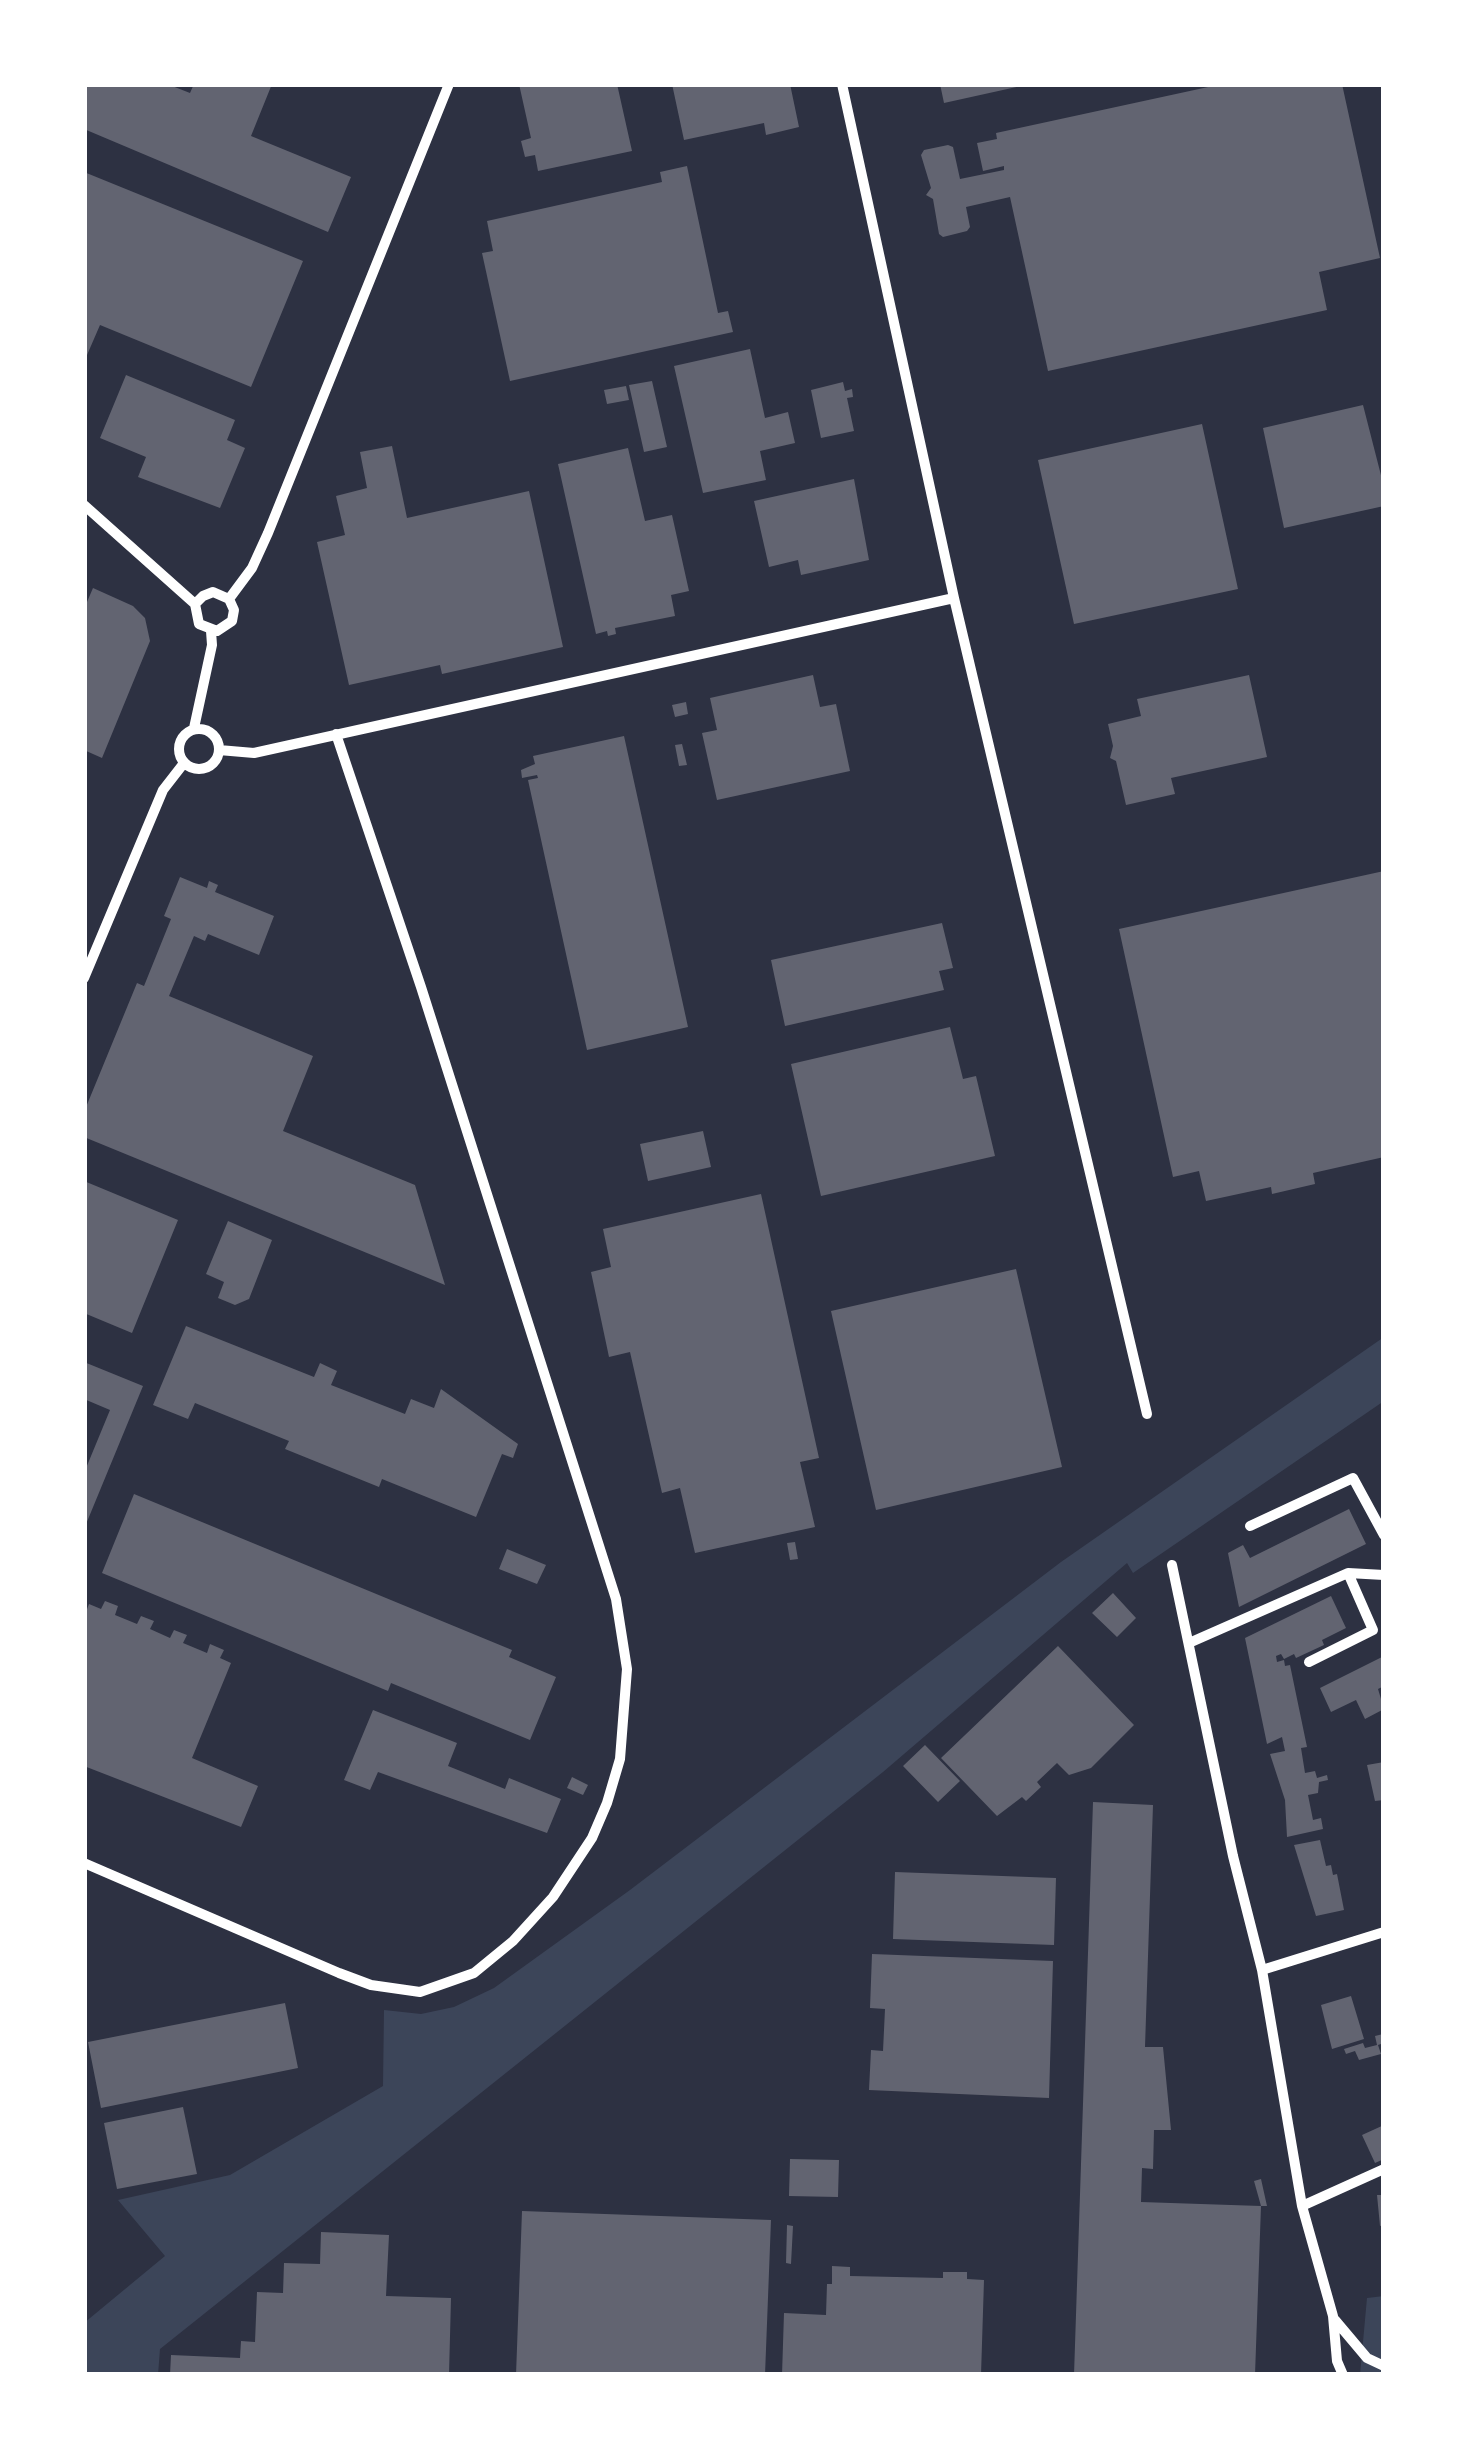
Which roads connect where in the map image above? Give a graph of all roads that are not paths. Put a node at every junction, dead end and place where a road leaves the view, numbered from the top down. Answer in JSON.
{"nodes":[{"id":1,"x":449,"y":84,"type":"edge"},
{"id":2,"x":842,"y":84,"type":"edge"},
{"id":3,"x":84,"y":505,"type":"edge"},
{"id":4,"x":954,"y":598,"type":"junction"},
{"id":5,"x":229,"y":599,"type":"junction"},
{"id":6,"x":196,"y":604,"type":"junction"},
{"id":7,"x":211,"y":631,"type":"junction"},
{"id":8,"x":194,"y":728,"type":"junction"},
{"id":9,"x":336,"y":734,"type":"junction"},
{"id":10,"x":219,"y":750,"type":"junction"},
{"id":11,"x":184,"y":763,"type":"junction"},
{"id":12,"x":84,"y":978,"type":"edge"},
{"id":13,"x":1147,"y":1414,"type":"dead end"},
{"id":14,"x":1250,"y":1526,"type":"dead end"},
{"id":15,"x":1384,"y":1535,"type":"edge"},
{"id":16,"x":1172,"y":1565,"type":"dead end"},
{"id":17,"x":1348,"y":1573,"type":"junction"},
{"id":18,"x":1384,"y":1575,"type":"edge"},
{"id":19,"x":1189,"y":1643,"type":"junction"},
{"id":20,"x":1309,"y":1662,"type":"dead end"},
{"id":21,"x":84,"y":1863,"type":"edge"},
{"id":22,"x":1384,"y":1932,"type":"edge"},
{"id":23,"x":1262,"y":1970,"type":"junction"},
{"id":24,"x":1384,"y":2169,"type":"edge"},
{"id":25,"x":1302,"y":2206,"type":"junction"},
{"id":26,"x":1333,"y":2316,"type":"junction"},
{"id":27,"x":1384,"y":2366,"type":"edge"},
{"id":28,"x":1343,"y":2375,"type":"edge"}],
"edges":[{"from":1,"to":5,"type":"street"},
{"from":2,"to":4,"type":"street"},
{"from":3,"to":6,"type":"street"},
{"from":4,"to":9,"type":"street"},
{"from":4,"to":13,"type":"street"},
{"from":5,"to":6,"type":"street"},
{"from":5,"to":7,"type":"street"},
{"from":6,"to":7,"type":"street"},
{"from":7,"to":8,"type":"street"},
{"from":8,"to":10,"type":"street"},
{"from":8,"to":11,"type":"street"},
{"from":9,"to":10,"type":"street"},
{"from":9,"to":21,"type":"street"},
{"from":10,"to":11,"type":"street"},
{"from":11,"to":12,"type":"street"},
{"from":14,"to":15,"type":"street"},
{"from":16,"to":19,"type":"street"},
{"from":17,"to":18,"type":"street"},
{"from":17,"to":19,"type":"street"},
{"from":17,"to":20,"type":"street"},
{"from":19,"to":23,"type":"street"},
{"from":22,"to":23,"type":"street"},
{"from":23,"to":25,"type":"street"},
{"from":24,"to":25,"type":"street"},
{"from":25,"to":26,"type":"street"},
{"from":26,"to":27,"type":"street"},
{"from":26,"to":28,"type":"street"}]}
